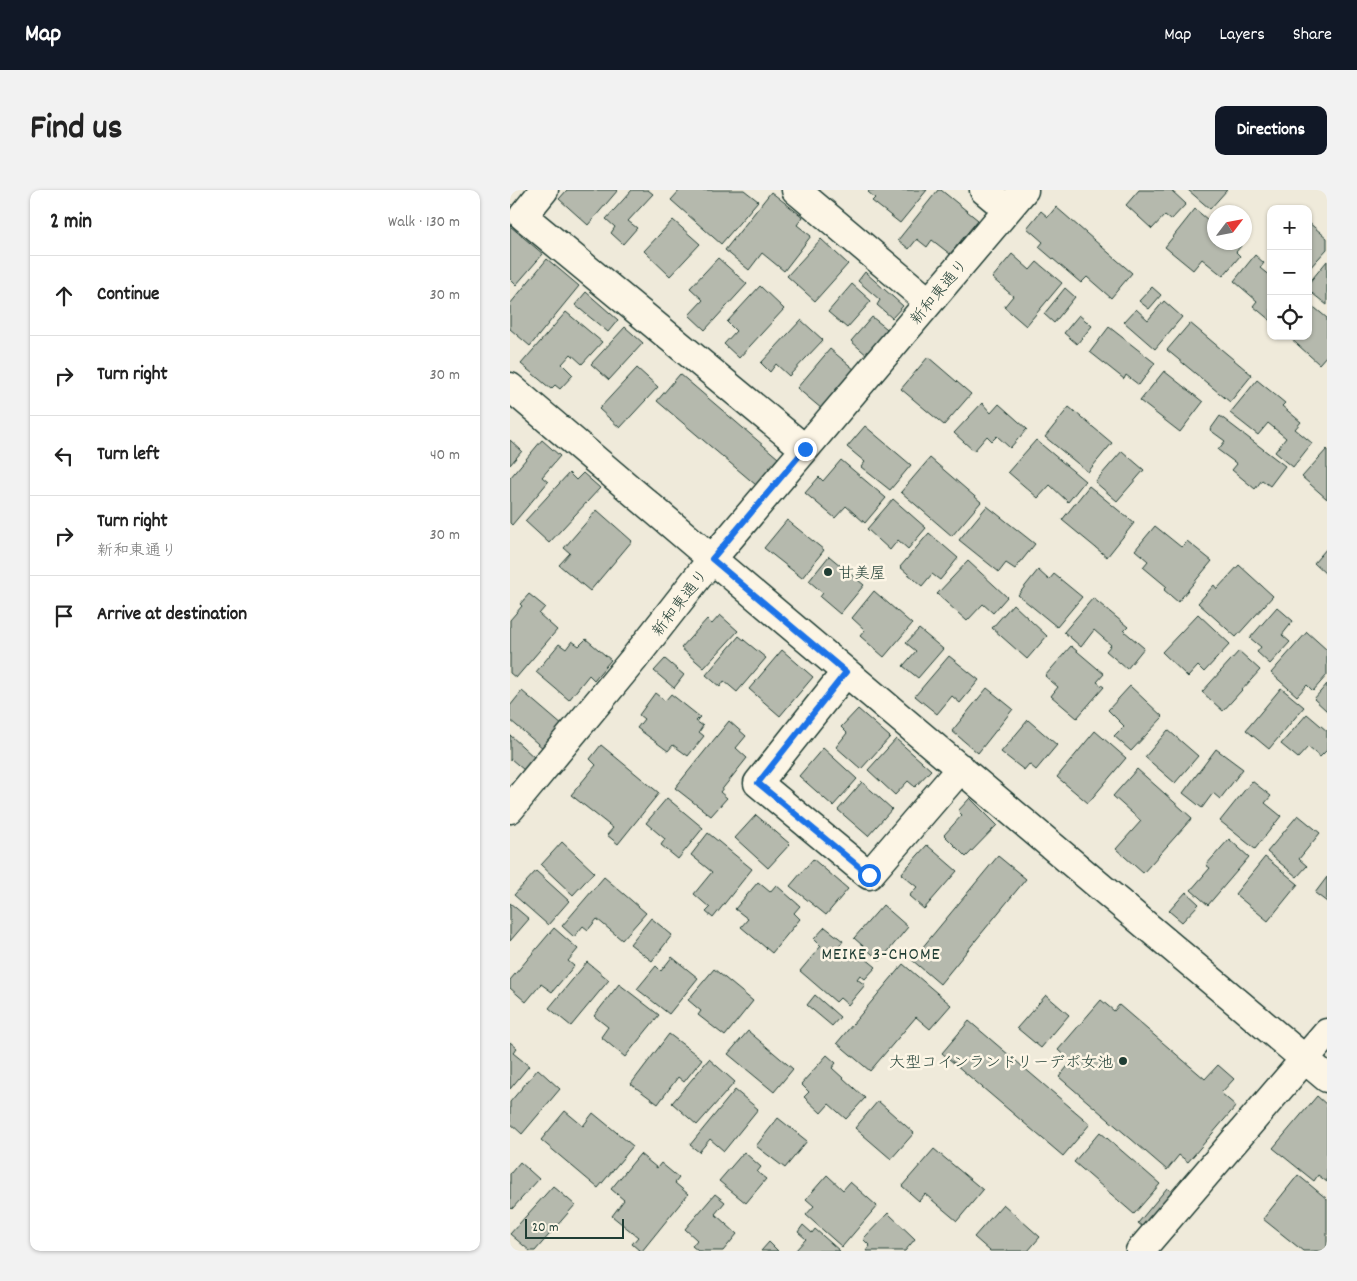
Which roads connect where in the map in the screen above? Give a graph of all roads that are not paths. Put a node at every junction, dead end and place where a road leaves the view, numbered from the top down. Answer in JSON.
{"nodes":[{"id":1,"x":544,"y":190,"type":"edge"},
{"id":2,"x":796,"y":190,"type":"edge"},
{"id":3,"x":984,"y":190,"type":"edge"},
{"id":4,"x":1015,"y":200,"type":"edge"},
{"id":5,"x":929,"y":302,"type":"junction"},
{"id":6,"x":510,"y":387,"type":"edge"},
{"id":7,"x":805,"y":449,"type":"junction"},
{"id":8,"x":712,"y":559,"type":"junction"},
{"id":9,"x":846,"y":672,"type":"junction"},
{"id":10,"x":960,"y":768,"type":"junction"},
{"id":11,"x":510,"y":809,"type":"edge"},
{"id":12,"x":1327,"y":1033,"type":"edge"},
{"id":13,"x":1305,"y":1059,"type":"junction"},
{"id":14,"x":1327,"y":1078,"type":"edge"},
{"id":15,"x":1140,"y":1251,"type":"edge"}],
"edges":[{"from":1,"to":7,"type":"street"},
{"from":2,"to":5,"type":"street"},
{"from":3,"to":4,"type":"street"},
{"from":4,"to":5,"type":"street","name":"新和東通り"},
{"from":5,"to":7,"type":"street","name":"新和東通り"},
{"from":6,"to":8,"type":"street"},
{"from":7,"to":8,"type":"street","name":"新和東通り"},
{"from":8,"to":9,"type":"street"},
{"from":8,"to":11,"type":"street","name":"新和東通り"},
{"from":9,"to":10,"type":"street"},
{"from":9,"to":10,"type":"street"},
{"from":10,"to":13,"type":"street"},
{"from":12,"to":13,"type":"street"},
{"from":13,"to":14,"type":"street"},
{"from":13,"to":15,"type":"street"}]}
